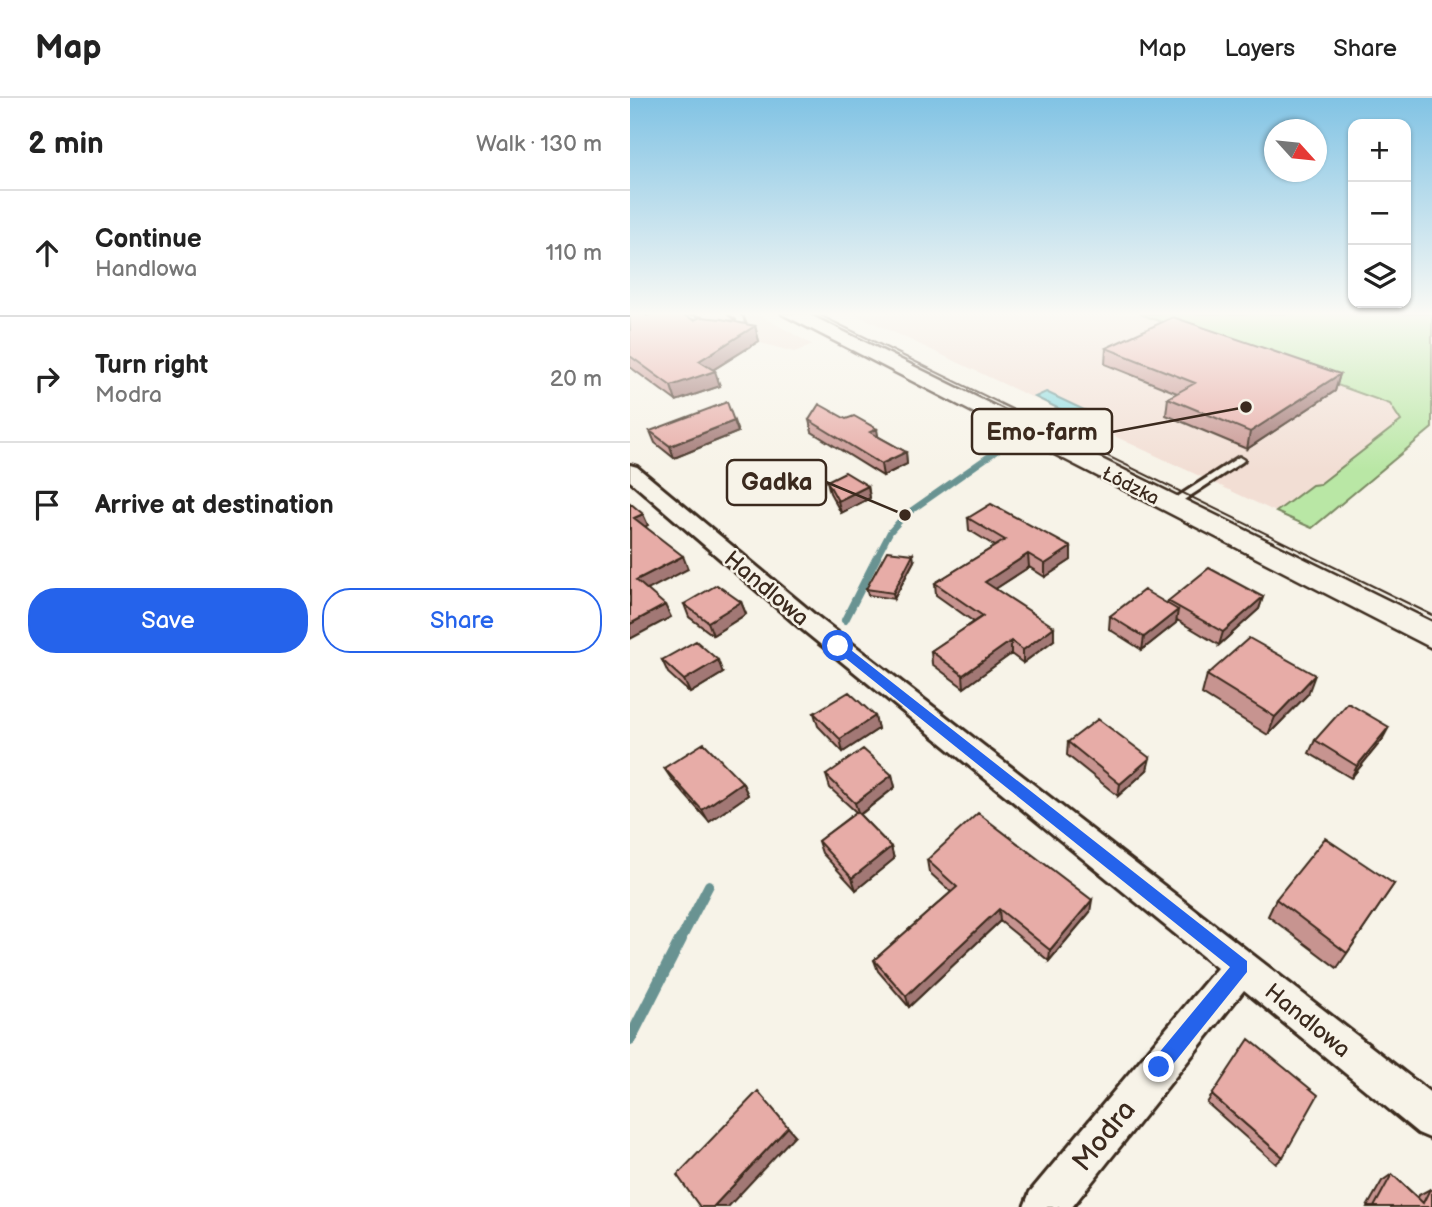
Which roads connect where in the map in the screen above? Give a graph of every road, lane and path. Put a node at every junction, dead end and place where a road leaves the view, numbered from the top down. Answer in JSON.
{"nodes":[{"id":1,"x":894,"y":366,"type":"edge"},
{"id":2,"x":1238,"y":460,"type":"dead end"},
{"id":3,"x":630,"y":471,"type":"edge"},
{"id":4,"x":1170,"y":505,"type":"junction"},
{"id":5,"x":1432,"y":636,"type":"edge"},
{"id":6,"x":1241,"y":966,"type":"junction"},
{"id":7,"x":1432,"y":1119,"type":"edge"},
{"id":8,"x":1045,"y":1207,"type":"edge"}],
"edges":[{"from":1,"to":4,"type":"main road","name":"Łódzka"},
{"from":2,"to":4,"type":"lane"},
{"from":3,"to":6,"type":"street","name":"Handlowa"},
{"from":4,"to":5,"type":"main road","name":"Łódzka"},
{"from":6,"to":7,"type":"street","name":"Handlowa"},
{"from":6,"to":8,"type":"street","name":"Modra"}]}
